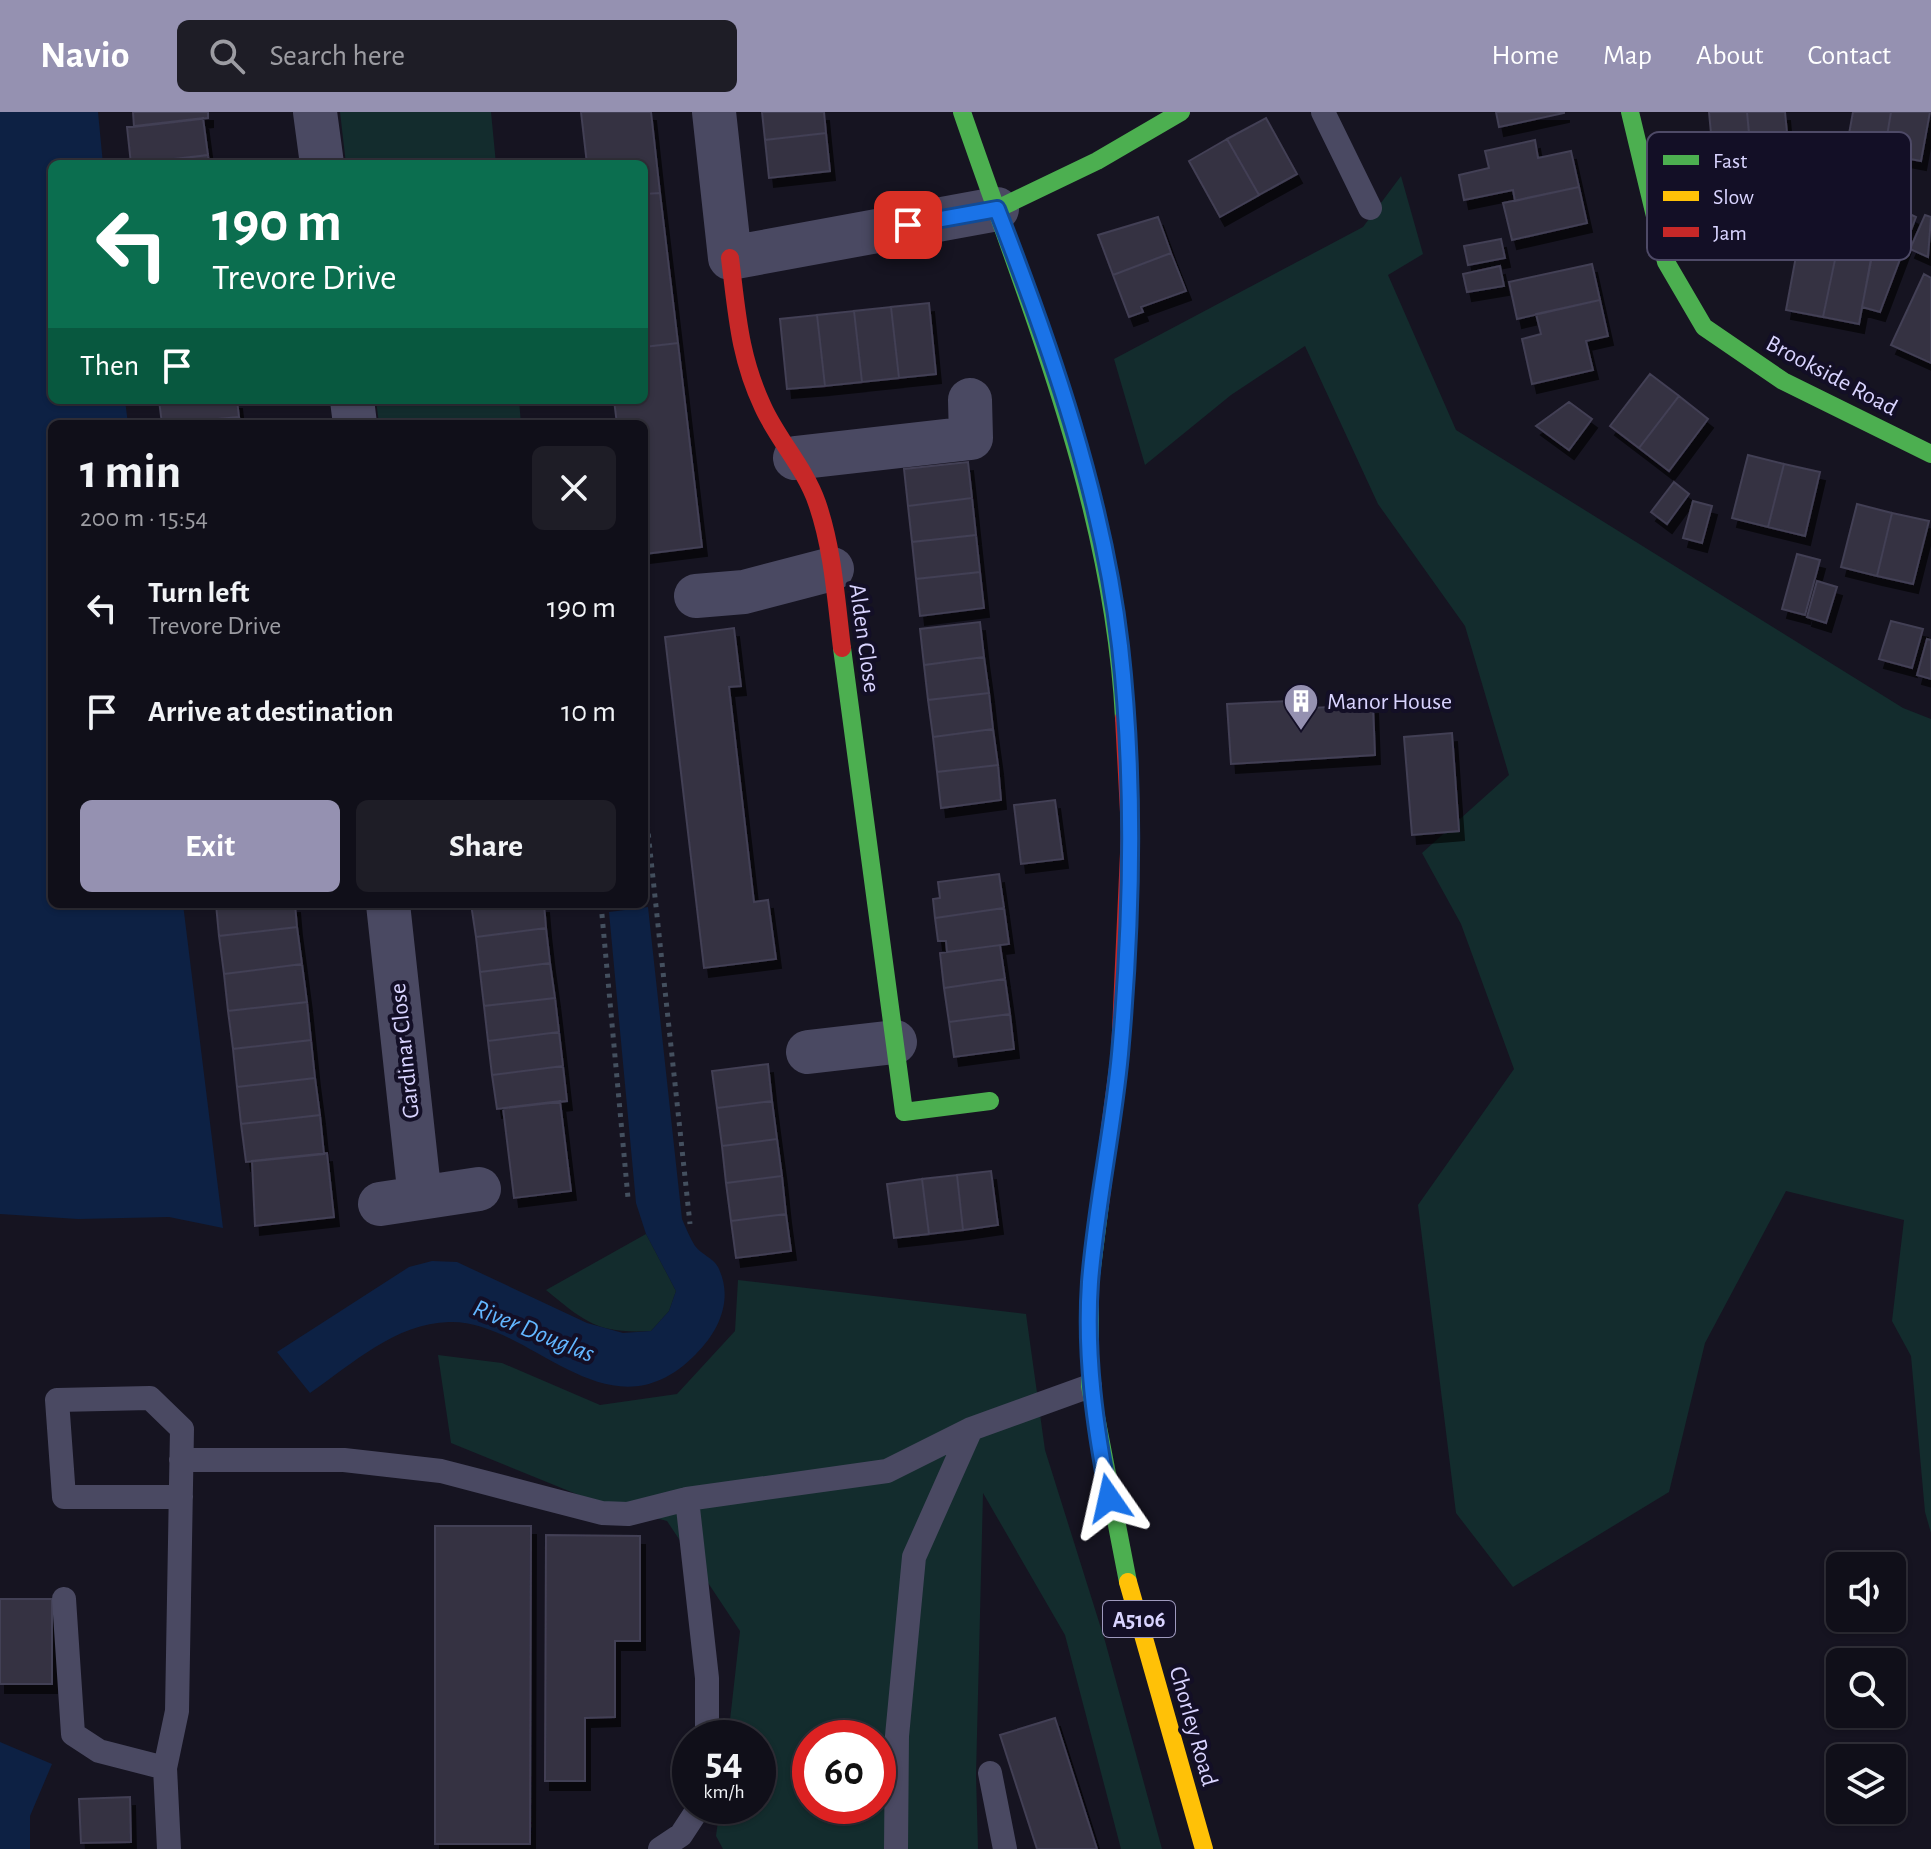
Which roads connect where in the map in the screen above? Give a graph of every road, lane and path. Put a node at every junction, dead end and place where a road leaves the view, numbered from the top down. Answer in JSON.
{"nodes":[{"id":1,"x":315,"y":112,"type":"edge"},
{"id":2,"x":714,"y":112,"type":"edge"},
{"id":3,"x":962,"y":112,"type":"edge"},
{"id":4,"x":1181,"y":112,"type":"edge"},
{"id":5,"x":1323,"y":112,"type":"edge"},
{"id":6,"x":1630,"y":112,"type":"edge"},
{"id":7,"x":321,"y":160,"type":"edge"},
{"id":8,"x":1647,"y":183,"type":"edge"},
{"id":9,"x":1370,"y":208,"type":"dead end"},
{"id":10,"x":997,"y":209,"type":"junction"},
{"id":11,"x":730,"y":258,"type":"junction"},
{"id":12,"x":1666,"y":260,"type":"edge"},
{"id":13,"x":970,"y":400,"type":"dead end"},
{"id":14,"x":1931,"y":454,"type":"edge"},
{"id":15,"x":795,"y":458,"type":"junction"},
{"id":16,"x":832,"y":569,"type":"junction"},
{"id":17,"x":696,"y":596,"type":"dead end"},
{"id":18,"x":648,"y":831,"type":"edge"},
{"id":19,"x":388,"y":908,"type":"edge"},
{"id":20,"x":601,"y":908,"type":"edge"},
{"id":21,"x":895,"y":1042,"type":"junction"},
{"id":22,"x":808,"y":1052,"type":"dead end"},
{"id":23,"x":990,"y":1101,"type":"dead end"},
{"id":24,"x":479,"y":1189,"type":"dead end"},
{"id":25,"x":628,"y":1198,"type":"dead end"},
{"id":26,"x":690,"y":1224,"type":"dead end"},
{"id":27,"x":1090,"y":1386,"type":"junction"},
{"id":28,"x":971,"y":1429,"type":"junction"},
{"id":29,"x":181,"y":1460,"type":"junction"},
{"id":30,"x":181,"y":1497,"type":"junction"},
{"id":31,"x":687,"y":1499,"type":"junction"},
{"id":32,"x":64,"y":1599,"type":"dead end"},
{"id":33,"x":707,"y":1720,"type":"edge"},
{"id":34,"x":165,"y":1768,"type":"junction"},
{"id":35,"x":990,"y":1773,"type":"dead end"},
{"id":36,"x":688,"y":1824,"type":"edge"},
{"id":37,"x":169,"y":1849,"type":"edge"},
{"id":38,"x":660,"y":1849,"type":"edge"},
{"id":39,"x":896,"y":1849,"type":"edge"},
{"id":40,"x":1005,"y":1849,"type":"edge"},
{"id":41,"x":1204,"y":1849,"type":"edge"}],
"edges":[{"from":1,"to":7,"type":"street"},
{"from":2,"to":11,"type":"street"},
{"from":3,"to":10,"type":"main road","name":"Chorley Road","number":"A5106"},
{"from":4,"to":10,"type":"main road"},
{"from":5,"to":9,"type":"lane"},
{"from":6,"to":8,"type":"main road","name":"Brookside Road"},
{"from":10,"to":11,"type":"street"},
{"from":10,"to":27,"type":"main road","name":"Chorley Road","number":"A5106"},
{"from":11,"to":15,"type":"main road","name":"Alden Close"},
{"from":12,"to":14,"type":"main road","name":"Brookside Road"},
{"from":13,"to":15,"type":"street"},
{"from":15,"to":16,"type":"main road","name":"Alden Close"},
{"from":16,"to":17,"type":"street"},
{"from":16,"to":21,"type":"main road","name":"Alden Close"},
{"from":18,"to":26,"type":"path"},
{"from":19,"to":24,"type":"street","name":"Gardinar Close"},
{"from":20,"to":25,"type":"path"},
{"from":21,"to":22,"type":"street"},
{"from":21,"to":23,"type":"main road","name":"Alden Close"},
{"from":27,"to":28,"type":"lane"},
{"from":27,"to":41,"type":"main road","name":"Chorley Road","number":"A5106"},
{"from":28,"to":31,"type":"lane"},
{"from":28,"to":39,"type":"lane"},
{"from":29,"to":30,"type":"lane"},
{"from":29,"to":30,"type":"lane"},
{"from":29,"to":31,"type":"lane"},
{"from":30,"to":34,"type":"lane"},
{"from":31,"to":33,"type":"lane"},
{"from":32,"to":34,"type":"lane"},
{"from":34,"to":37,"type":"lane"},
{"from":35,"to":40,"type":"lane"},
{"from":36,"to":38,"type":"lane"}]}
